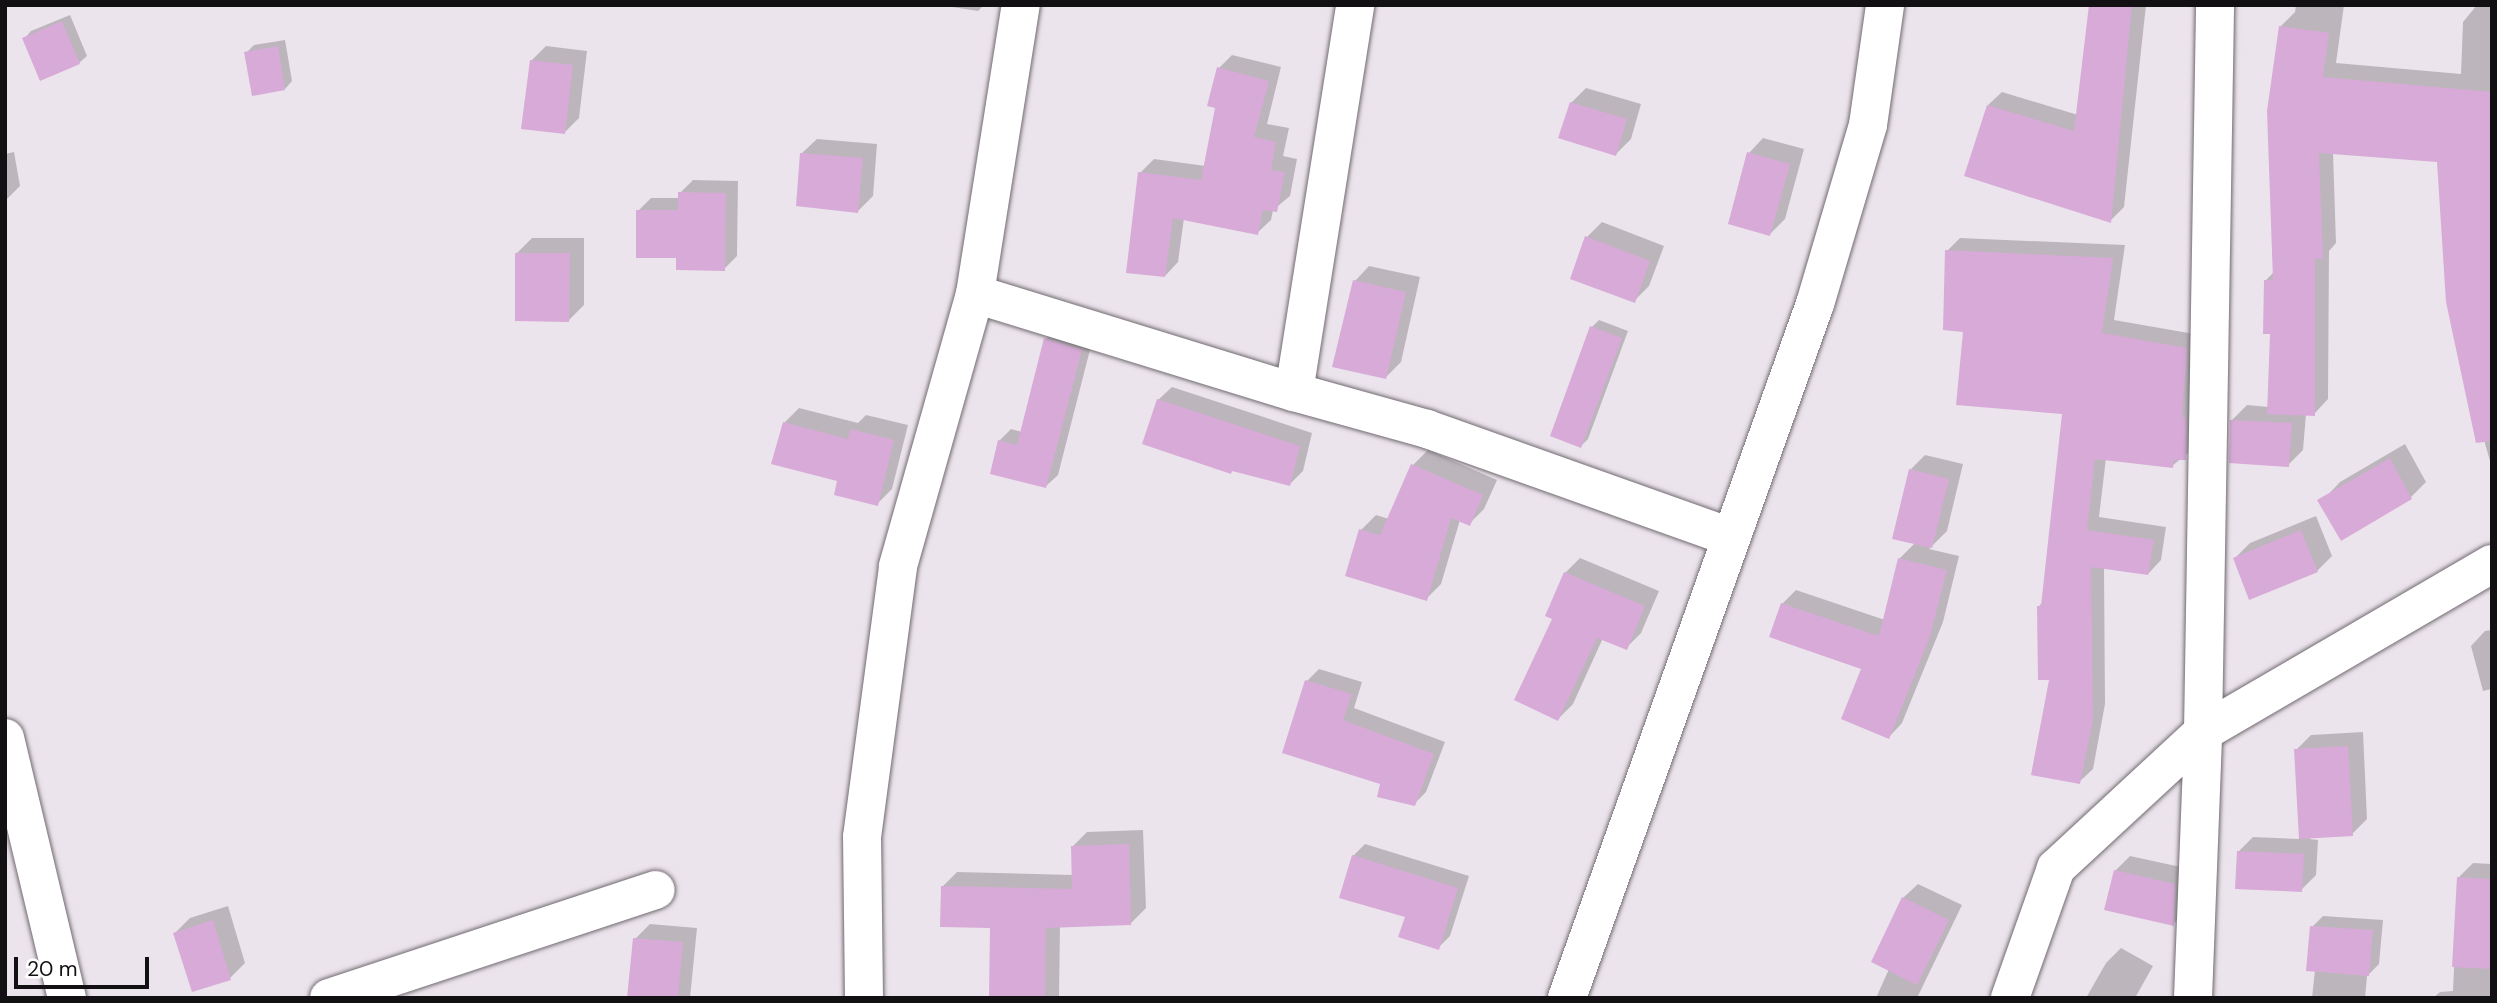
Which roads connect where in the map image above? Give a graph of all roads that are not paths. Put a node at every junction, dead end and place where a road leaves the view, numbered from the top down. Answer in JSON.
{"nodes":[{"id":1,"x":1021,"y":5,"type":"edge"},
{"id":2,"x":1355,"y":5,"type":"edge"},
{"id":3,"x":1885,"y":5,"type":"edge"},
{"id":4,"x":2215,"y":5,"type":"edge"},
{"id":5,"x":975,"y":294,"type":"junction"},
{"id":6,"x":1294,"y":392,"type":"junction"},
{"id":7,"x":1730,"y":537,"type":"junction"},
{"id":8,"x":2492,"y":564,"type":"edge"},
{"id":9,"x":2203,"y":732,"type":"junction"},
{"id":10,"x":5,"y":738,"type":"edge"},
{"id":11,"x":656,"y":890,"type":"dead end"},
{"id":12,"x":67,"y":998,"type":"edge"},
{"id":13,"x":329,"y":998,"type":"edge"},
{"id":14,"x":864,"y":998,"type":"edge"},
{"id":15,"x":1567,"y":998,"type":"edge"},
{"id":16,"x":2010,"y":998,"type":"edge"},
{"id":17,"x":2193,"y":998,"type":"edge"}],
"edges":[{"from":1,"to":5,"type":"street"},
{"from":2,"to":6,"type":"street"},
{"from":3,"to":7,"type":"street"},
{"from":4,"to":9,"type":"street"},
{"from":5,"to":6,"type":"street"},
{"from":5,"to":14,"type":"street"},
{"from":6,"to":7,"type":"street"},
{"from":7,"to":15,"type":"street"},
{"from":8,"to":9,"type":"street"},
{"from":9,"to":16,"type":"street"},
{"from":9,"to":17,"type":"street"},
{"from":10,"to":12,"type":"street"},
{"from":11,"to":13,"type":"street"}]}
